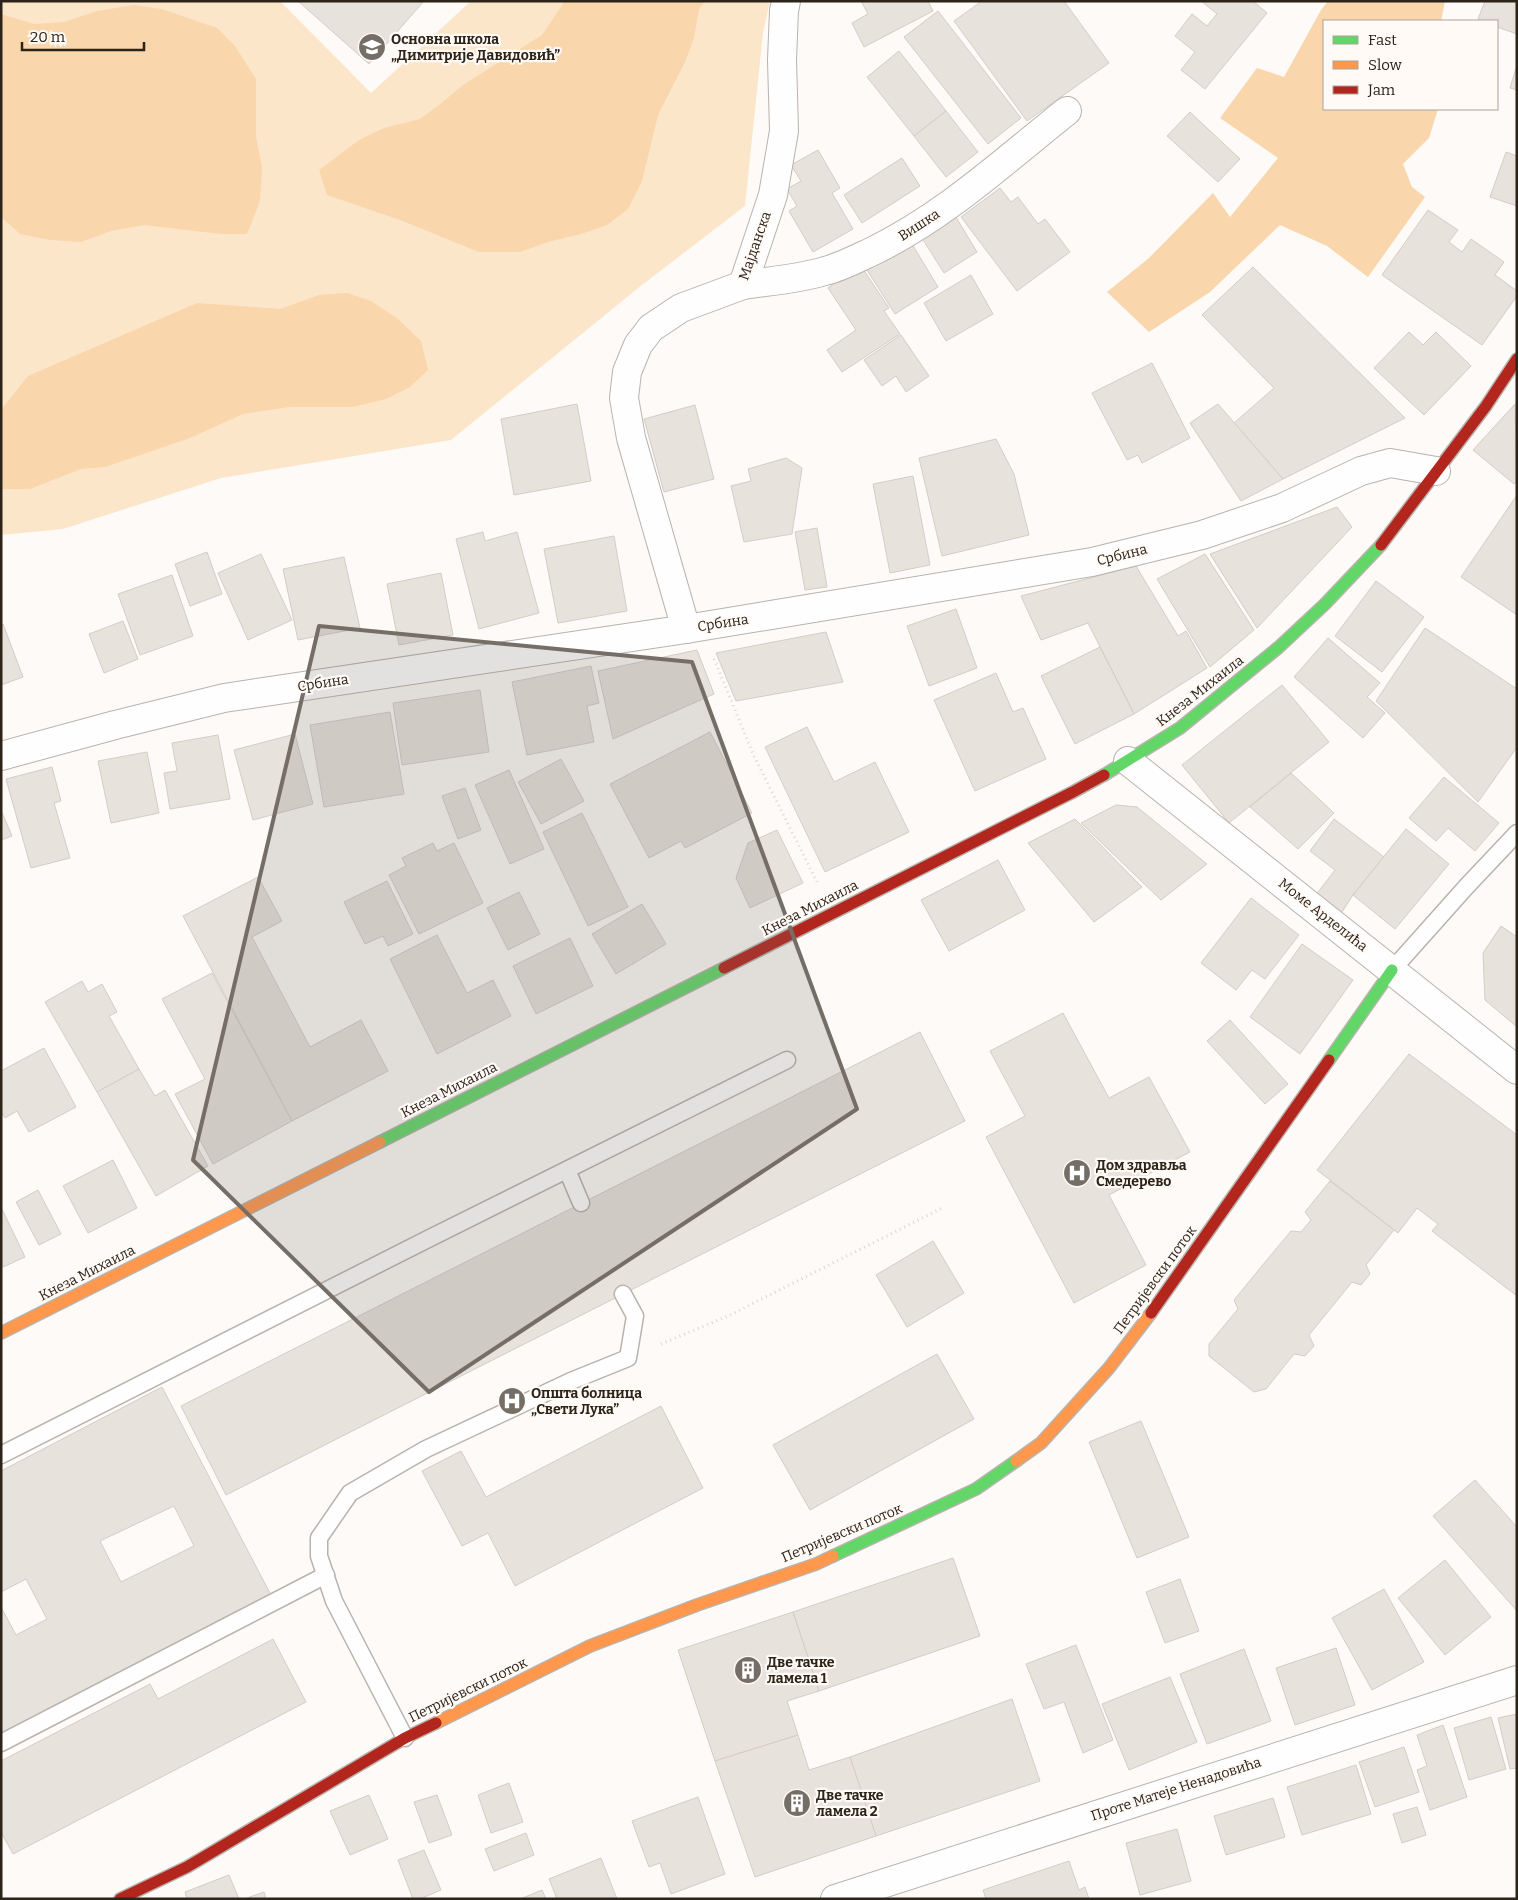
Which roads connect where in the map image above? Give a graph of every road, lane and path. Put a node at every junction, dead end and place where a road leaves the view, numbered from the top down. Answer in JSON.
{"nodes":[{"id":1,"x":786,"y":1,"type":"edge"},
{"id":2,"x":1067,"y":110,"type":"dead end"},
{"id":3,"x":743,"y":285,"type":"junction"},
{"id":4,"x":1517,"y":359,"type":"edge"},
{"id":5,"x":1436,"y":472,"type":"junction"},
{"id":6,"x":693,"y":628,"type":"junction"},
{"id":7,"x":1,"y":756,"type":"edge"},
{"id":8,"x":1128,"y":760,"type":"junction"},
{"id":9,"x":1517,"y":833,"type":"edge"},
{"id":10,"x":833,"y":913,"type":"junction"},
{"id":11,"x":1392,"y":970,"type":"junction"},
{"id":12,"x":787,"y":1060,"type":"dead end"},
{"id":13,"x":1517,"y":1070,"type":"edge"},
{"id":14,"x":567,"y":1170,"type":"junction"},
{"id":15,"x":581,"y":1203,"type":"dead end"},
{"id":16,"x":944,"y":1207,"type":"dead end"},
{"id":17,"x":623,"y":1294,"type":"dead end"},
{"id":18,"x":1,"y":1334,"type":"edge"},
{"id":19,"x":628,"y":1358,"type":"junction"},
{"id":20,"x":1,"y":1455,"type":"edge"},
{"id":21,"x":326,"y":1575,"type":"junction"},
{"id":22,"x":1517,"y":1680,"type":"edge"},
{"id":23,"x":404,"y":1738,"type":"junction"},
{"id":24,"x":1,"y":1743,"type":"edge"},
{"id":25,"x":120,"y":1899,"type":"edge"},
{"id":26,"x":835,"y":1899,"type":"edge"}],
"edges":[{"from":1,"to":3,"type":"street","name":"Мајданска"},
{"from":2,"to":3,"type":"street","name":"Вишка"},
{"from":3,"to":6,"type":"street","name":"Мајданска"},
{"from":4,"to":5,"type":"main road","name":"Кнеза Михаила"},
{"from":5,"to":6,"type":"street","name":"Србина"},
{"from":5,"to":8,"type":"main road","name":"Кнеза Михаила"},
{"from":6,"to":7,"type":"street","name":"Србина"},
{"from":6,"to":10,"type":"path"},
{"from":8,"to":10,"type":"main road","name":"Кнеза Михаила"},
{"from":8,"to":11,"type":"street","name":"Моме Арделића"},
{"from":9,"to":11,"type":"lane"},
{"from":10,"to":18,"type":"main road","name":"Кнеза Михаила"},
{"from":11,"to":13,"type":"street","name":"Моме Арделића"},
{"from":11,"to":23,"type":"main road","name":"Петријевски поток"},
{"from":12,"to":14,"type":"lane"},
{"from":14,"to":15,"type":"lane"},
{"from":14,"to":20,"type":"lane"},
{"from":16,"to":19,"type":"path"},
{"from":17,"to":19,"type":"lane"},
{"from":19,"to":21,"type":"lane"},
{"from":21,"to":23,"type":"lane"},
{"from":21,"to":24,"type":"lane"},
{"from":22,"to":26,"type":"street","name":"Проте Матеје Ненадовића"},
{"from":23,"to":25,"type":"main road","name":"Петријевски поток"}]}
